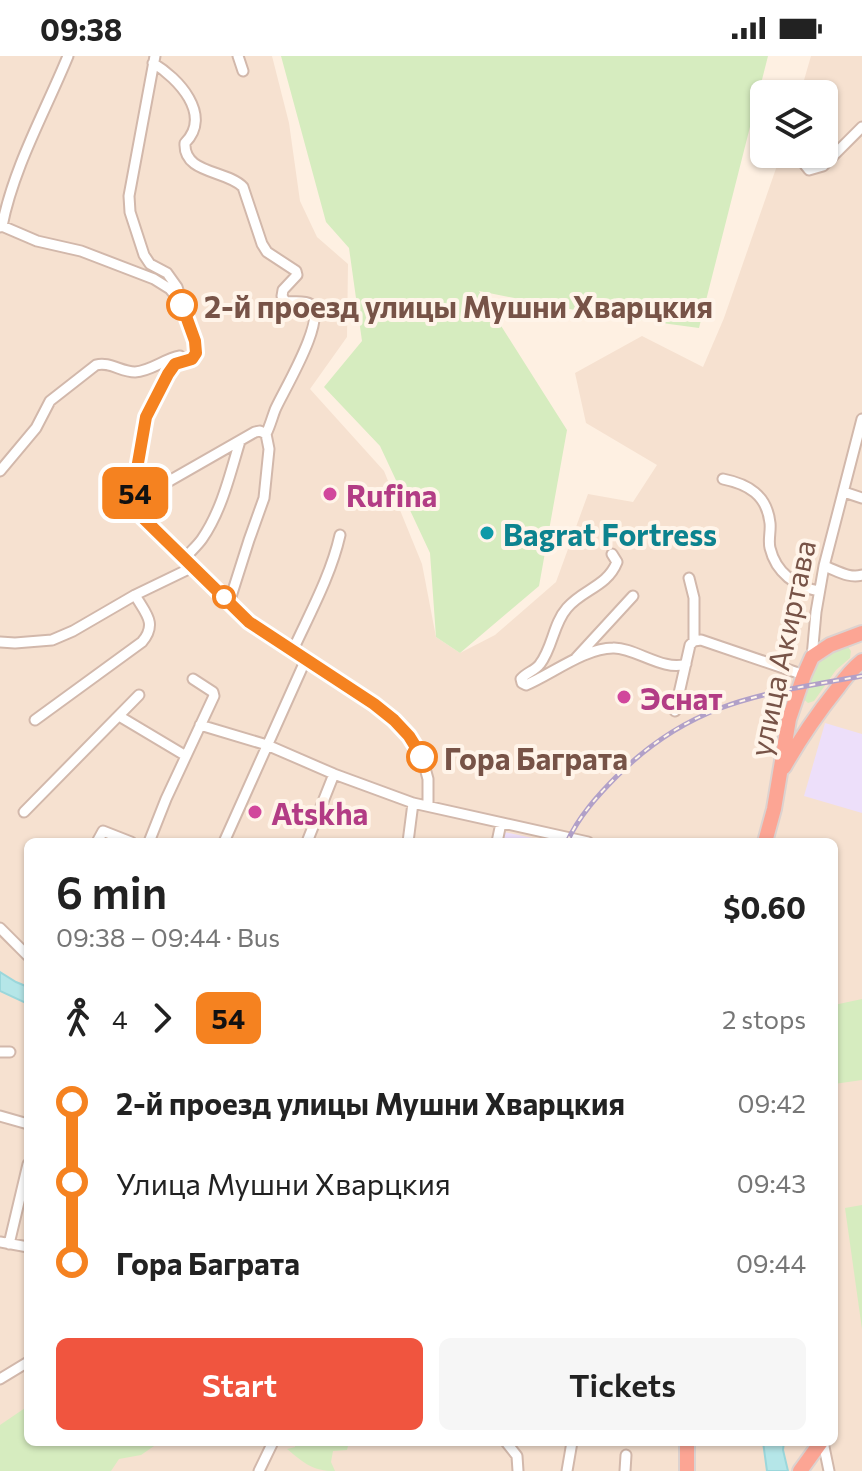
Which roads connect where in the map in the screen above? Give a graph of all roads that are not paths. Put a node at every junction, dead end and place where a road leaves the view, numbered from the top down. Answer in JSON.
{"nodes":[{"id":1,"x":68,"y":56,"type":"edge"},
{"id":2,"x":238,"y":56,"type":"edge"},
{"id":3,"x":155,"y":58,"type":"edge"},
{"id":4,"x":243,"y":71,"type":"dead end"},
{"id":5,"x":862,"y":127,"type":"edge"},
{"id":6,"x":838,"y":151,"type":"edge"},
{"id":7,"x":1,"y":227,"type":"edge"},
{"id":8,"x":182,"y":303,"type":"junction"},
{"id":9,"x":185,"y":360,"type":"junction"},
{"id":10,"x":862,"y":419,"type":"edge"},
{"id":11,"x":266,"y":434,"type":"junction"},
{"id":12,"x":240,"y":441,"type":"junction"},
{"id":13,"x":0,"y":471,"type":"edge"},
{"id":14,"x":723,"y":479,"type":"dead end"},
{"id":15,"x":844,"y":492,"type":"junction"},
{"id":16,"x":862,"y":498,"type":"edge"},
{"id":17,"x":136,"y":500,"type":"junction"},
{"id":18,"x":340,"y":535,"type":"dead end"},
{"id":19,"x":612,"y":554,"type":"dead end"},
{"id":20,"x":185,"y":558,"type":"junction"},
{"id":21,"x":824,"y":566,"type":"junction"},
{"id":22,"x":193,"y":567,"type":"junction"},
{"id":23,"x":862,"y":575,"type":"edge"},
{"id":24,"x":689,"y":578,"type":"dead end"},
{"id":25,"x":819,"y":591,"type":"junction"},
{"id":26,"x":135,"y":595,"type":"junction"},
{"id":27,"x":633,"y":596,"type":"dead end"},
{"id":28,"x":229,"y":603,"type":"junction"},
{"id":29,"x":862,"y":633,"type":"edge"},
{"id":30,"x":694,"y":641,"type":"junction"},
{"id":31,"x":0,"y":642,"type":"edge"},
{"id":32,"x":838,"y":643,"type":"junction"},
{"id":33,"x":293,"y":650,"type":"junction"},
{"id":34,"x":812,"y":657,"type":"junction"},
{"id":35,"x":306,"y":659,"type":"junction"},
{"id":36,"x":858,"y":660,"type":"edge"},
{"id":37,"x":574,"y":661,"type":"junction"},
{"id":38,"x":686,"y":664,"type":"junction"},
{"id":39,"x":804,"y":675,"type":"junction"},
{"id":40,"x":193,"y":679,"type":"dead end"},
{"id":41,"x":139,"y":695,"type":"dead end"},
{"id":42,"x":797,"y":698,"type":"junction"},
{"id":43,"x":814,"y":707,"type":"junction"},
{"id":44,"x":675,"y":711,"type":"dead end"},
{"id":45,"x":119,"y":716,"type":"junction"},
{"id":46,"x":35,"y":720,"type":"dead end"},
{"id":47,"x":200,"y":725,"type":"junction"},
{"id":48,"x":799,"y":740,"type":"junction"},
{"id":49,"x":267,"y":745,"type":"junction"},
{"id":50,"x":186,"y":756,"type":"junction"},
{"id":51,"x":334,"y":774,"type":"junction"},
{"id":52,"x":780,"y":774,"type":"junction"},
{"id":53,"x":413,"y":803,"type":"junction"},
{"id":54,"x":428,"y":805,"type":"junction"},
{"id":55,"x":24,"y":812,"type":"dead end"},
{"id":56,"x":501,"y":823,"type":"junction"},
{"id":57,"x":99,"y":838,"type":"edge"},
{"id":58,"x":121,"y":838,"type":"edge"},
{"id":59,"x":151,"y":838,"type":"edge"},
{"id":60,"x":226,"y":838,"type":"edge"},
{"id":61,"x":312,"y":838,"type":"edge"},
{"id":62,"x":409,"y":838,"type":"edge"},
{"id":63,"x":498,"y":838,"type":"edge"},
{"id":64,"x":570,"y":838,"type":"edge"},
{"id":65,"x":766,"y":838,"type":"edge"},
{"id":66,"x":0,"y":928,"type":"edge"},
{"id":67,"x":24,"y":952,"type":"edge"},
{"id":68,"x":0,"y":1116,"type":"edge"},
{"id":69,"x":24,"y":1123,"type":"edge"},
{"id":70,"x":24,"y":1177,"type":"edge"},
{"id":71,"x":4,"y":1243,"type":"edge"},
{"id":72,"x":24,"y":1246,"type":"edge"},
{"id":73,"x":24,"y":1364,"type":"edge"},
{"id":74,"x":0,"y":1379,"type":"edge"},
{"id":75,"x":271,"y":1446,"type":"edge"},
{"id":76,"x":509,"y":1446,"type":"edge"},
{"id":77,"x":571,"y":1446,"type":"edge"},
{"id":78,"x":687,"y":1446,"type":"edge"},
{"id":79,"x":819,"y":1446,"type":"edge"},
{"id":80,"x":822,"y":1446,"type":"edge"},
{"id":81,"x":626,"y":1455,"type":"dead end"},
{"id":82,"x":259,"y":1471,"type":"edge"},
{"id":83,"x":518,"y":1471,"type":"edge"},
{"id":84,"x":567,"y":1471,"type":"edge"},
{"id":85,"x":625,"y":1471,"type":"edge"},
{"id":86,"x":687,"y":1471,"type":"edge"},
{"id":87,"x":800,"y":1471,"type":"edge"},
{"id":88,"x":829,"y":1471,"type":"edge"}],
"edges":[{"from":1,"to":7,"type":"street"},
{"from":2,"to":4,"type":"street"},
{"from":3,"to":8,"type":"street"},
{"from":3,"to":11,"type":"street"},
{"from":5,"to":6,"type":"street"},
{"from":7,"to":8,"type":"street"},
{"from":8,"to":9,"type":"street"},
{"from":9,"to":13,"type":"street"},
{"from":9,"to":17,"type":"street"},
{"from":10,"to":15,"type":"street","name":"улица Акиртава"},
{"from":11,"to":12,"type":"street"},
{"from":11,"to":28,"type":"street"},
{"from":12,"to":17,"type":"street"},
{"from":12,"to":20,"type":"street"},
{"from":14,"to":25,"type":"street"},
{"from":15,"to":16,"type":"street"},
{"from":15,"to":21,"type":"street","name":"улица Акиртава"},
{"from":17,"to":20,"type":"street"},
{"from":18,"to":33,"type":"street"},
{"from":19,"to":37,"type":"street"},
{"from":20,"to":22,"type":"street"},
{"from":21,"to":23,"type":"street"},
{"from":21,"to":25,"type":"street","name":"улица Акиртава"},
{"from":22,"to":26,"type":"street"},
{"from":22,"to":28,"type":"street"},
{"from":24,"to":30,"type":"street"},
{"from":25,"to":34,"type":"street","name":"улица Акиртава"},
{"from":26,"to":31,"type":"street"},
{"from":26,"to":46,"type":"street"},
{"from":27,"to":37,"type":"street"},
{"from":28,"to":33,"type":"street"},
{"from":29,"to":32,"type":"highway"},
{"from":30,"to":38,"type":"street"},
{"from":30,"to":39,"type":"street"},
{"from":32,"to":34,"type":"highway"},
{"from":32,"to":36,"type":"highway"},
{"from":33,"to":35,"type":"street"},
{"from":34,"to":39,"type":"highway","name":"улица Акиртава"},
{"from":35,"to":49,"type":"street"},
{"from":35,"to":54,"type":"street"},
{"from":36,"to":43,"type":"highway"},
{"from":36,"to":48,"type":"highway"},
{"from":37,"to":38,"type":"street"},
{"from":38,"to":44,"type":"street"},
{"from":39,"to":42,"type":"highway","name":"улица Акиртава"},
{"from":40,"to":47,"type":"street"},
{"from":41,"to":45,"type":"street"},
{"from":42,"to":43,"type":"highway"},
{"from":42,"to":52,"type":"highway","name":"улица Акиртава"},
{"from":43,"to":48,"type":"highway"},
{"from":45,"to":50,"type":"street"},
{"from":45,"to":55,"type":"street"},
{"from":47,"to":49,"type":"street"},
{"from":47,"to":50,"type":"street"},
{"from":48,"to":52,"type":"highway"},
{"from":49,"to":51,"type":"street"},
{"from":49,"to":60,"type":"street"},
{"from":50,"to":59,"type":"street"},
{"from":51,"to":53,"type":"street"},
{"from":51,"to":61,"type":"street"},
{"from":52,"to":65,"type":"highway","name":"улица Акиртава"},
{"from":53,"to":54,"type":"street"},
{"from":53,"to":62,"type":"street"},
{"from":54,"to":56,"type":"street"},
{"from":56,"to":63,"type":"street"},
{"from":56,"to":64,"type":"street"},
{"from":57,"to":58,"type":"street"},
{"from":66,"to":67,"type":"street"},
{"from":68,"to":69,"type":"street"},
{"from":70,"to":71,"type":"street"},
{"from":71,"to":72,"type":"street"},
{"from":73,"to":74,"type":"street"},
{"from":75,"to":82,"type":"street"},
{"from":76,"to":83,"type":"street"},
{"from":77,"to":84,"type":"street"},
{"from":78,"to":86,"type":"highway"},
{"from":79,"to":87,"type":"highway"},
{"from":80,"to":88,"type":"street"},
{"from":81,"to":85,"type":"street"}]}
